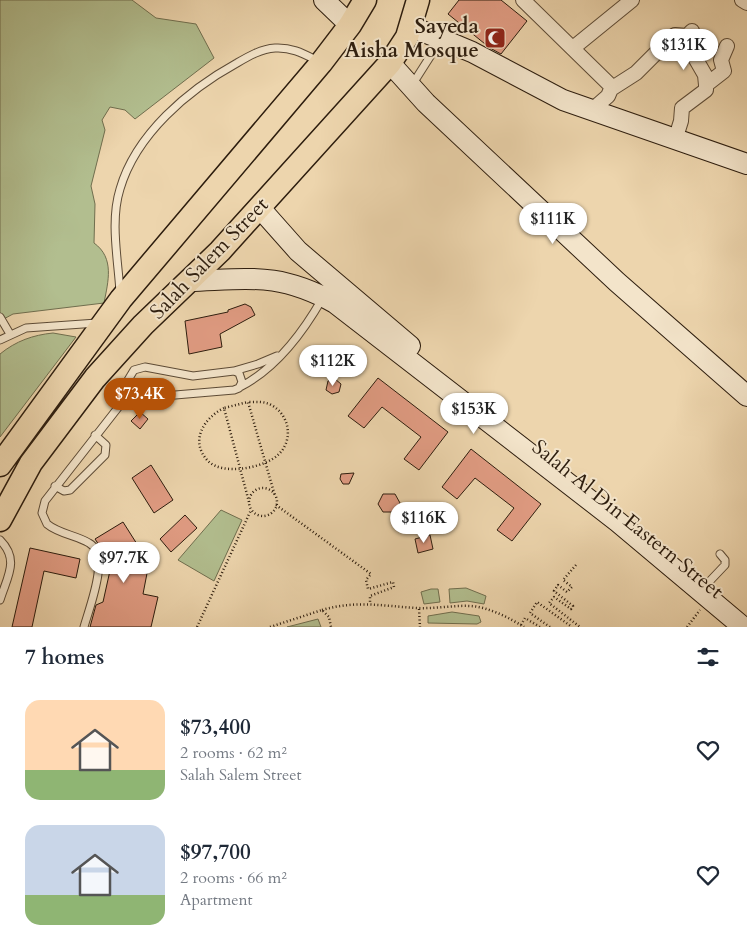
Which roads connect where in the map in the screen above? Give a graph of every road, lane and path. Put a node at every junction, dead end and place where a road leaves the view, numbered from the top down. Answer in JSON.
{"nodes":[{"id":1,"x":324,"y":0,"type":"edge"},
{"id":2,"x":418,"y":0,"type":"edge"},
{"id":3,"x":523,"y":0,"type":"edge"},
{"id":4,"x":632,"y":0,"type":"edge"},
{"id":5,"x":742,"y":0,"type":"edge"},
{"id":6,"x":362,"y":2,"type":"edge"},
{"id":7,"x":747,"y":3,"type":"edge"},
{"id":8,"x":350,"y":25,"type":"junction"},
{"id":9,"x":410,"y":26,"type":"junction"},
{"id":10,"x":692,"y":31,"type":"dead end"},
{"id":11,"x":442,"y":39,"type":"junction"},
{"id":12,"x":727,"y":46,"type":"dead end"},
{"id":13,"x":573,"y":48,"type":"junction"},
{"id":14,"x":690,"y":49,"type":"dead end"},
{"id":15,"x":321,"y":63,"type":"junction"},
{"id":16,"x":390,"y":63,"type":"junction"},
{"id":17,"x":706,"y":85,"type":"junction"},
{"id":18,"x":411,"y":86,"type":"junction"},
{"id":19,"x":611,"y":88,"type":"junction"},
{"id":20,"x":592,"y":110,"type":"junction"},
{"id":21,"x":676,"y":137,"type":"junction"},
{"id":22,"x":747,"y":164,"type":"edge"},
{"id":23,"x":259,"y":207,"type":"junction"},
{"id":24,"x":189,"y":281,"type":"junction"},
{"id":25,"x":323,"y":297,"type":"junction"},
{"id":26,"x":121,"y":298,"type":"junction"},
{"id":27,"x":0,"y":317,"type":"edge"},
{"id":28,"x":103,"y":323,"type":"junction"},
{"id":29,"x":10,"y":334,"type":"junction"},
{"id":30,"x":0,"y":340,"type":"edge"},
{"id":31,"x":281,"y":354,"type":"junction"},
{"id":32,"x":234,"y":371,"type":"junction"},
{"id":33,"x":239,"y":388,"type":"junction"},
{"id":34,"x":131,"y":391,"type":"junction"},
{"id":35,"x":747,"y":396,"type":"edge"},
{"id":36,"x":248,"y":402,"type":"junction"},
{"id":37,"x":224,"y":408,"type":"junction"},
{"id":38,"x":95,"y":435,"type":"junction"},
{"id":39,"x":266,"y":462,"type":"junction"},
{"id":40,"x":0,"y":465,"type":"edge"},
{"id":41,"x":240,"y":469,"type":"junction"},
{"id":42,"x":56,"y":486,"type":"junction"},
{"id":43,"x":275,"y":496,"type":"junction"},
{"id":44,"x":249,"y":502,"type":"junction"},
{"id":45,"x":276,"y":505,"type":"junction"},
{"id":46,"x":251,"y":510,"type":"junction"},
{"id":47,"x":0,"y":520,"type":"edge"},
{"id":48,"x":0,"y":540,"type":"edge"},
{"id":49,"x":720,"y":554,"type":"dead end"},
{"id":50,"x":576,"y":565,"type":"dead end"},
{"id":51,"x":708,"y":584,"type":"junction"},
{"id":52,"x":0,"y":600,"type":"edge"},
{"id":53,"x":370,"y":603,"type":"junction"},
{"id":54,"x":419,"y":608,"type":"junction"},
{"id":55,"x":322,"y":610,"type":"junction"},
{"id":56,"x":700,"y":611,"type":"dead end"},
{"id":57,"x":747,"y":616,"type":"edge"},
{"id":58,"x":523,"y":626,"type":"edge"},
{"id":59,"x":84,"y":627,"type":"edge"},
{"id":60,"x":197,"y":627,"type":"edge"},
{"id":61,"x":270,"y":627,"type":"edge"},
{"id":62,"x":331,"y":627,"type":"edge"},
{"id":63,"x":420,"y":627,"type":"edge"},
{"id":64,"x":540,"y":627,"type":"edge"},
{"id":65,"x":550,"y":627,"type":"edge"},
{"id":66,"x":572,"y":627,"type":"edge"},
{"id":67,"x":580,"y":627,"type":"edge"},
{"id":68,"x":687,"y":627,"type":"edge"},
{"id":69,"x":743,"y":627,"type":"edge"}],
"edges":[{"from":1,"to":8,"type":"main road"},
{"from":2,"to":9,"type":"main road","name":"Salah Salem Street"},
{"from":3,"to":13,"type":"street"},
{"from":4,"to":13,"type":"street"},
{"from":5,"to":7,"type":"street"},
{"from":6,"to":8,"type":"main road","name":"Salah Salem Street"},
{"from":8,"to":15,"type":"main road","name":"Salah Salem Street"},
{"from":9,"to":11,"type":"main road"},
{"from":9,"to":16,"type":"main road","name":"Salah Salem Street"},
{"from":10,"to":19,"type":"street"},
{"from":11,"to":18,"type":"lane"},
{"from":11,"to":20,"type":"main road"},
{"from":12,"to":17,"type":"street"},
{"from":13,"to":19,"type":"street"},
{"from":14,"to":17,"type":"street"},
{"from":15,"to":26,"type":"main road","name":"Salah Salem Street"},
{"from":15,"to":26,"type":"lane"},
{"from":16,"to":18,"type":"main road"},
{"from":16,"to":23,"type":"main road","name":"Salah Salem Street"},
{"from":17,"to":21,"type":"street"},
{"from":18,"to":35,"type":"main road"},
{"from":19,"to":20,"type":"street"},
{"from":20,"to":21,"type":"main road"},
{"from":21,"to":22,"type":"main road"},
{"from":23,"to":24,"type":"main road","name":"Salah Salem Street"},
{"from":23,"to":51,"type":"main road","name":"Salah Al Din Eastern Street"},
{"from":24,"to":25,"type":"main road","name":"Salah Al Din Eastern Street"},
{"from":24,"to":47,"type":"main road","name":"Salah Salem Street"},
{"from":25,"to":31,"type":"lane"},
{"from":25,"to":69,"type":"main road","name":"Salah Al Din Eastern Street"},
{"from":26,"to":28,"type":"main road","name":"Salah Salem Street"},
{"from":27,"to":29,"type":"lane"},
{"from":28,"to":29,"type":"lane"},
{"from":28,"to":40,"type":"main road","name":"Salah Salem Street"},
{"from":29,"to":30,"type":"lane"},
{"from":31,"to":32,"type":"lane"},
{"from":31,"to":33,"type":"lane"},
{"from":32,"to":33,"type":"lane"},
{"from":32,"to":34,"type":"lane"},
{"from":33,"to":34,"type":"lane"},
{"from":34,"to":38,"type":"lane"},
{"from":36,"to":37,"type":"path"},
{"from":36,"to":39,"type":"path"},
{"from":36,"to":39,"type":"path"},
{"from":37,"to":41,"type":"path"},
{"from":37,"to":41,"type":"path"},
{"from":38,"to":42,"type":"lane"},
{"from":38,"to":42,"type":"lane"},
{"from":39,"to":41,"type":"path"},
{"from":39,"to":43,"type":"path"},
{"from":41,"to":44,"type":"path"},
{"from":42,"to":59,"type":"lane"},
{"from":43,"to":44,"type":"path"},
{"from":43,"to":45,"type":"path"},
{"from":44,"to":46,"type":"path"},
{"from":45,"to":46,"type":"path"},
{"from":45,"to":53,"type":"path"},
{"from":46,"to":60,"type":"path"},
{"from":48,"to":52,"type":"lane"},
{"from":49,"to":51,"type":"lane"},
{"from":50,"to":67,"type":"path"},
{"from":51,"to":57,"type":"main road","name":"Salah Al Din Eastern Street"},
{"from":53,"to":54,"type":"path"},
{"from":53,"to":55,"type":"path"},
{"from":54,"to":58,"type":"path"},
{"from":54,"to":63,"type":"path"},
{"from":55,"to":61,"type":"path"},
{"from":55,"to":62,"type":"path"},
{"from":56,"to":68,"type":"path"},
{"from":58,"to":64,"type":"path"},
{"from":65,"to":66,"type":"path"}]}
